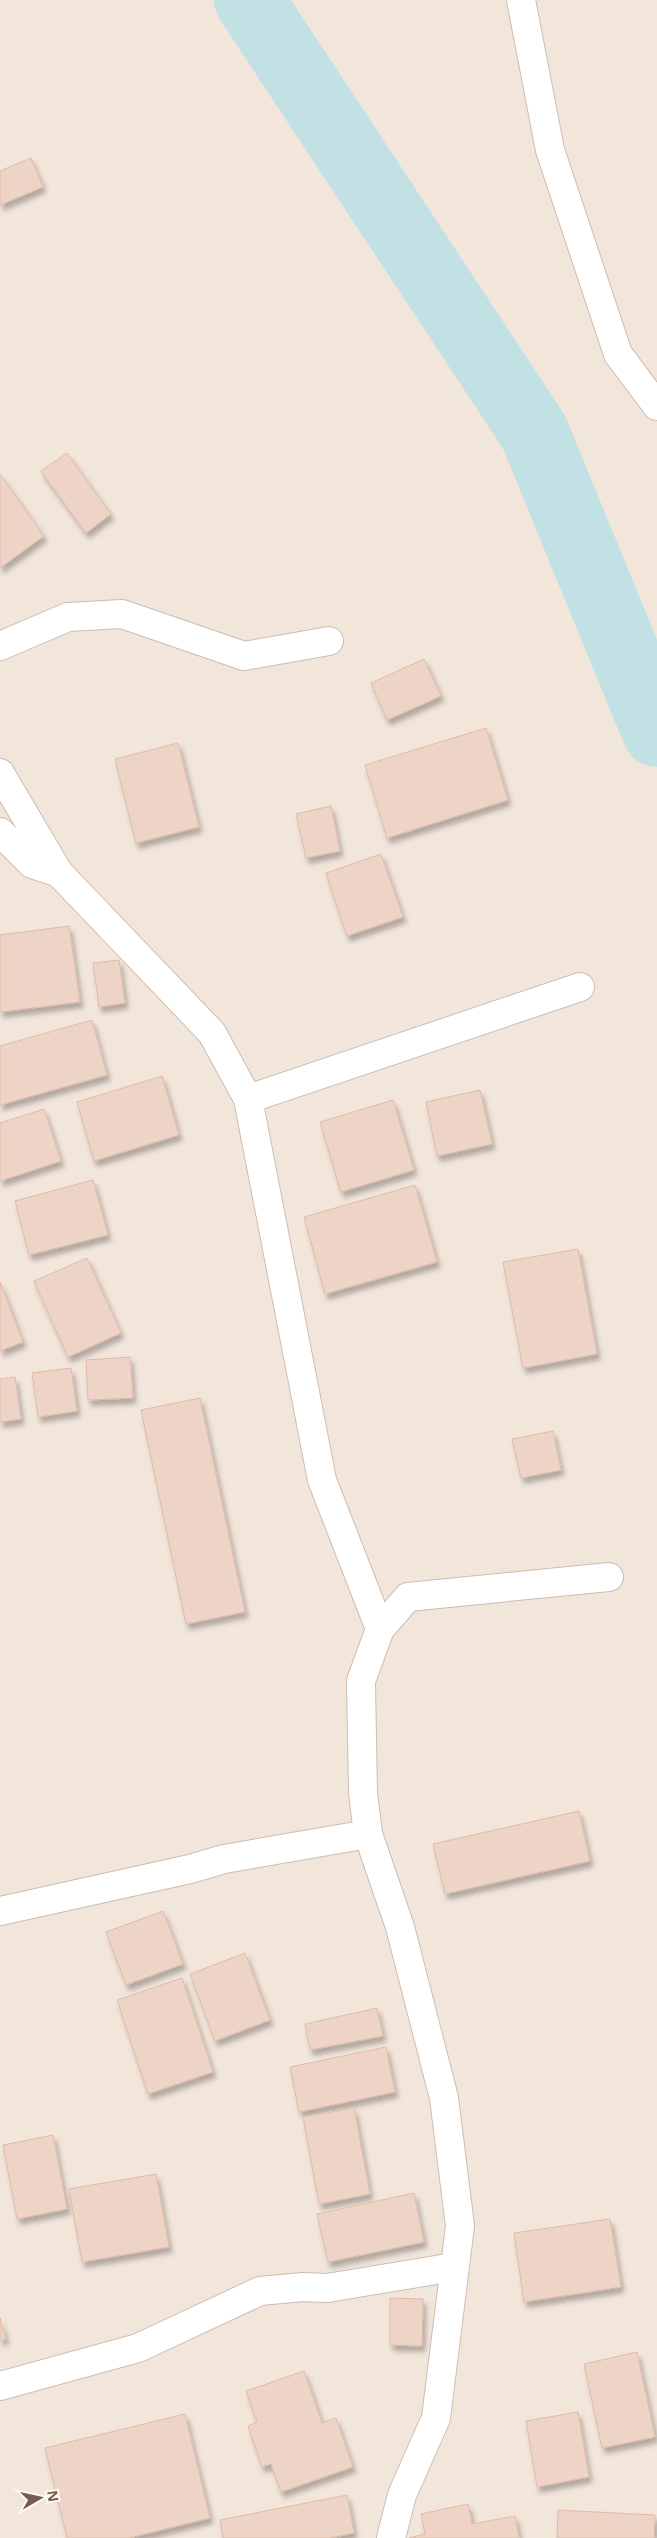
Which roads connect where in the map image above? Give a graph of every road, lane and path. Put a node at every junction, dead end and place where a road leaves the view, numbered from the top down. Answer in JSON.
{"nodes":[{"id":1,"x":521,"y":0,"type":"edge"},
{"id":2,"x":657,"y":406,"type":"edge"},
{"id":3,"x":329,"y":640,"type":"dead end"},
{"id":4,"x":0,"y":646,"type":"edge"},
{"id":5,"x":0,"y":772,"type":"edge"},
{"id":6,"x":0,"y":832,"type":"edge"},
{"id":7,"x":59,"y":873,"type":"junction"},
{"id":8,"x":580,"y":987,"type":"dead end"},
{"id":9,"x":248,"y":1098,"type":"junction"},
{"id":10,"x":609,"y":1577,"type":"dead end"},
{"id":11,"x":380,"y":1629,"type":"junction"},
{"id":12,"x":368,"y":1834,"type":"junction"},
{"id":13,"x":0,"y":1911,"type":"edge"},
{"id":14,"x":454,"y":2267,"type":"junction"},
{"id":15,"x":0,"y":2386,"type":"edge"},
{"id":16,"x":391,"y":2538,"type":"edge"}],
"edges":[{"from":1,"to":2,"type":"street"},
{"from":3,"to":4,"type":"street"},
{"from":5,"to":7,"type":"street"},
{"from":6,"to":7,"type":"street"},
{"from":7,"to":9,"type":"street"},
{"from":8,"to":9,"type":"street"},
{"from":9,"to":11,"type":"street"},
{"from":10,"to":11,"type":"street"},
{"from":11,"to":12,"type":"street"},
{"from":12,"to":13,"type":"street"},
{"from":12,"to":14,"type":"street"},
{"from":14,"to":15,"type":"street"},
{"from":14,"to":16,"type":"street"}]}
